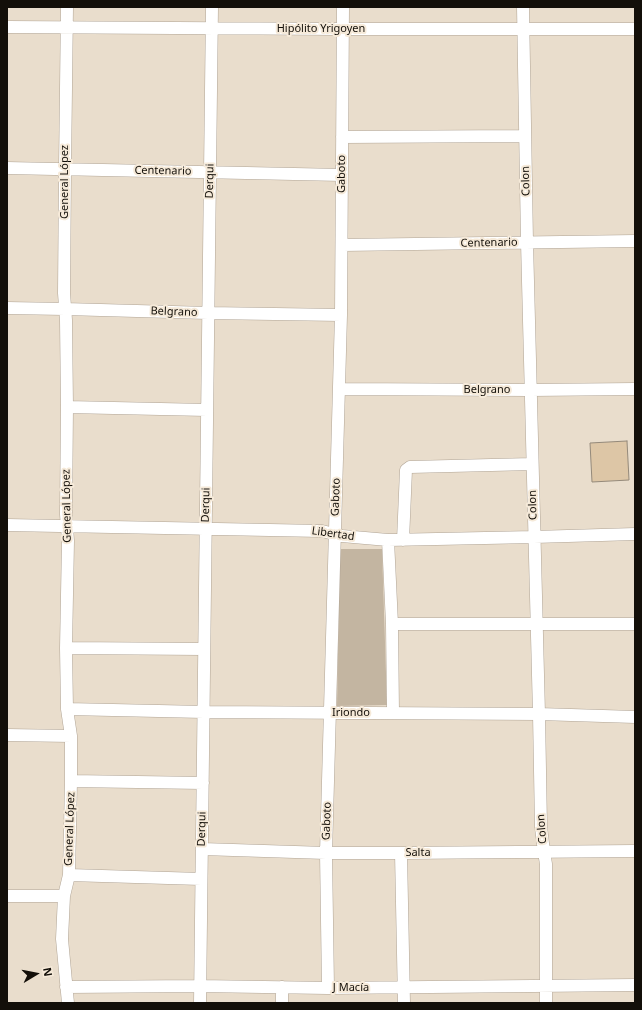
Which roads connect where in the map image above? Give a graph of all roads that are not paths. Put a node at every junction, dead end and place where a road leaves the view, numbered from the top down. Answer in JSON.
{"nodes":[{"id":1,"x":67,"y":7,"type":"edge"},
{"id":2,"x":212,"y":7,"type":"edge"},
{"id":3,"x":343,"y":7,"type":"edge"},
{"id":4,"x":523,"y":7,"type":"edge"},
{"id":5,"x":7,"y":27,"type":"edge"},
{"id":6,"x":66,"y":28,"type":"junction"},
{"id":7,"x":212,"y":28,"type":"junction"},
{"id":8,"x":343,"y":29,"type":"junction"},
{"id":9,"x":523,"y":29,"type":"junction"},
{"id":10,"x":635,"y":29,"type":"edge"},
{"id":11,"x":525,"y":136,"type":"junction"},
{"id":12,"x":342,"y":138,"type":"junction"},
{"id":13,"x":7,"y":168,"type":"edge"},
{"id":14,"x":64,"y":169,"type":"junction"},
{"id":15,"x":210,"y":172,"type":"junction"},
{"id":16,"x":342,"y":175,"type":"junction"},
{"id":17,"x":635,"y":241,"type":"edge"},
{"id":18,"x":527,"y":242,"type":"junction"},
{"id":19,"x":342,"y":245,"type":"junction"},
{"id":20,"x":7,"y":308,"type":"edge"},
{"id":21,"x":65,"y":309,"type":"junction"},
{"id":22,"x":208,"y":313,"type":"junction"},
{"id":23,"x":341,"y":315,"type":"junction"},
{"id":24,"x":340,"y":389,"type":"junction"},
{"id":25,"x":635,"y":389,"type":"edge"},
{"id":26,"x":530,"y":390,"type":"junction"},
{"id":27,"x":67,"y":407,"type":"junction"},
{"id":28,"x":207,"y":410,"type":"junction"},
{"id":29,"x":532,"y":464,"type":"junction"},
{"id":30,"x":7,"y":526,"type":"edge"},
{"id":31,"x":67,"y":527,"type":"junction"},
{"id":32,"x":206,"y":529,"type":"junction"},
{"id":33,"x":635,"y":534,"type":"edge"},
{"id":34,"x":335,"y":535,"type":"junction"},
{"id":35,"x":534,"y":537,"type":"junction"},
{"id":36,"x":388,"y":540,"type":"junction"},
{"id":37,"x":403,"y":540,"type":"junction"},
{"id":38,"x":392,"y":624,"type":"junction"},
{"id":39,"x":536,"y":624,"type":"junction"},
{"id":40,"x":635,"y":624,"type":"edge"},
{"id":41,"x":66,"y":648,"type":"junction"},
{"id":42,"x":204,"y":649,"type":"junction"},
{"id":43,"x":67,"y":709,"type":"junction"},
{"id":44,"x":204,"y":712,"type":"junction"},
{"id":45,"x":331,"y":713,"type":"junction"},
{"id":46,"x":393,"y":713,"type":"junction"},
{"id":47,"x":539,"y":714,"type":"junction"},
{"id":48,"x":635,"y":717,"type":"edge"},
{"id":49,"x":7,"y":735,"type":"edge"},
{"id":50,"x":71,"y":736,"type":"junction"},
{"id":51,"x":71,"y":781,"type":"junction"},
{"id":52,"x":203,"y":783,"type":"junction"},
{"id":53,"x":202,"y":849,"type":"junction"},
{"id":54,"x":635,"y":851,"type":"edge"},
{"id":55,"x":544,"y":852,"type":"junction"},
{"id":56,"x":326,"y":853,"type":"junction"},
{"id":57,"x":401,"y":853,"type":"junction"},
{"id":58,"x":69,"y":875,"type":"junction"},
{"id":59,"x":201,"y":879,"type":"junction"},
{"id":60,"x":7,"y":896,"type":"edge"},
{"id":61,"x":64,"y":896,"type":"junction"},
{"id":62,"x":635,"y":985,"type":"edge"},
{"id":63,"x":200,"y":986,"type":"junction"},
{"id":64,"x":546,"y":986,"type":"junction"},
{"id":65,"x":66,"y":987,"type":"junction"},
{"id":66,"x":282,"y":987,"type":"junction"},
{"id":67,"x":328,"y":988,"type":"junction"},
{"id":68,"x":403,"y":988,"type":"junction"},
{"id":69,"x":68,"y":1003,"type":"edge"},
{"id":70,"x":200,"y":1003,"type":"edge"},
{"id":71,"x":282,"y":1003,"type":"edge"},
{"id":72,"x":404,"y":1003,"type":"edge"},
{"id":73,"x":546,"y":1003,"type":"edge"}],
"edges":[{"from":1,"to":6,"type":"street","name":"General López"},
{"from":2,"to":7,"type":"street","name":"Derqui"},
{"from":3,"to":8,"type":"street","name":"Gaboto"},
{"from":4,"to":9,"type":"street","name":"Colon"},
{"from":5,"to":6,"type":"street","name":"Hipólito Yrigoyen"},
{"from":6,"to":7,"type":"street","name":"Hipólito Yrigoyen"},
{"from":6,"to":14,"type":"street","name":"General López"},
{"from":7,"to":8,"type":"street","name":"Hipólito Yrigoyen"},
{"from":7,"to":15,"type":"street","name":"Derqui"},
{"from":8,"to":9,"type":"street","name":"Hipólito Yrigoyen"},
{"from":8,"to":12,"type":"street","name":"Gaboto"},
{"from":9,"to":10,"type":"street","name":"Hipólito Yrigoyen"},
{"from":9,"to":11,"type":"street","name":"Colon"},
{"from":11,"to":12,"type":"street"},
{"from":11,"to":18,"type":"street","name":"Colon"},
{"from":12,"to":16,"type":"street","name":"Gaboto"},
{"from":13,"to":14,"type":"street","name":"Centenario"},
{"from":14,"to":15,"type":"street","name":"Centenario"},
{"from":14,"to":21,"type":"street","name":"General López"},
{"from":15,"to":16,"type":"street","name":"Centenario"},
{"from":15,"to":22,"type":"street","name":"Derqui"},
{"from":16,"to":19,"type":"street","name":"Gaboto"},
{"from":17,"to":18,"type":"street","name":"Centenario"},
{"from":18,"to":19,"type":"street","name":"Centenario"},
{"from":18,"to":26,"type":"street","name":"Colon"},
{"from":19,"to":23,"type":"street","name":"Gaboto"},
{"from":20,"to":21,"type":"street","name":"Belgrano"},
{"from":21,"to":22,"type":"street","name":"Belgrano"},
{"from":21,"to":27,"type":"street","name":"General López"},
{"from":22,"to":23,"type":"street","name":"Belgrano"},
{"from":22,"to":28,"type":"street","name":"Derqui"},
{"from":23,"to":24,"type":"street","name":"Gaboto"},
{"from":24,"to":26,"type":"street","name":"Belgrano"},
{"from":24,"to":34,"type":"street","name":"Gaboto"},
{"from":25,"to":26,"type":"street","name":"Belgrano"},
{"from":26,"to":29,"type":"street","name":"Colon"},
{"from":27,"to":28,"type":"street"},
{"from":27,"to":31,"type":"street","name":"General López"},
{"from":28,"to":32,"type":"street","name":"Derqui"},
{"from":29,"to":35,"type":"street","name":"Colon"},
{"from":29,"to":37,"type":"street"},
{"from":30,"to":31,"type":"street","name":"Libertad"},
{"from":31,"to":32,"type":"street","name":"Libertad"},
{"from":31,"to":41,"type":"street","name":"General López"},
{"from":32,"to":34,"type":"street","name":"Libertad"},
{"from":32,"to":42,"type":"street","name":"Derqui"},
{"from":33,"to":35,"type":"street","name":"Libertad"},
{"from":34,"to":36,"type":"street","name":"Libertad"},
{"from":34,"to":45,"type":"street","name":"Gaboto"},
{"from":35,"to":37,"type":"street","name":"Libertad"},
{"from":35,"to":39,"type":"street","name":"Colon"},
{"from":36,"to":37,"type":"street","name":"Libertad"},
{"from":36,"to":38,"type":"street"},
{"from":38,"to":39,"type":"street"},
{"from":38,"to":46,"type":"street"},
{"from":39,"to":40,"type":"street"},
{"from":39,"to":47,"type":"street","name":"Colon"},
{"from":41,"to":42,"type":"street"},
{"from":41,"to":43,"type":"street","name":"General López"},
{"from":42,"to":44,"type":"street","name":"Derqui"},
{"from":43,"to":44,"type":"street","name":"Iriondo"},
{"from":43,"to":50,"type":"street","name":"General López"},
{"from":44,"to":45,"type":"street","name":"Iriondo"},
{"from":44,"to":52,"type":"street","name":"Derqui"},
{"from":45,"to":46,"type":"street","name":"Iriondo"},
{"from":45,"to":56,"type":"street","name":"Gaboto"},
{"from":46,"to":47,"type":"street","name":"Iriondo"},
{"from":47,"to":48,"type":"street","name":"Iriondo"},
{"from":47,"to":55,"type":"street","name":"Colon"},
{"from":49,"to":50,"type":"street"},
{"from":50,"to":51,"type":"street","name":"General López"},
{"from":51,"to":52,"type":"street"},
{"from":51,"to":58,"type":"street","name":"General López"},
{"from":52,"to":53,"type":"street","name":"Derqui"},
{"from":53,"to":56,"type":"street","name":"Salta"},
{"from":53,"to":59,"type":"street","name":"Derqui"},
{"from":54,"to":55,"type":"street","name":"Salta"},
{"from":55,"to":57,"type":"street","name":"Salta"},
{"from":55,"to":64,"type":"street","name":"Colon"},
{"from":56,"to":57,"type":"street","name":"Salta"},
{"from":56,"to":67,"type":"street","name":"Gaboto"},
{"from":57,"to":68,"type":"street"},
{"from":58,"to":59,"type":"street"},
{"from":58,"to":61,"type":"street","name":"General López"},
{"from":59,"to":63,"type":"street","name":"Derqui"},
{"from":60,"to":61,"type":"street"},
{"from":61,"to":65,"type":"street","name":"General López"},
{"from":62,"to":64,"type":"street","name":"J Macía"},
{"from":63,"to":65,"type":"street","name":"J Macía"},
{"from":63,"to":66,"type":"street","name":"J Macía"},
{"from":63,"to":70,"type":"street","name":"Derqui"},
{"from":64,"to":68,"type":"street","name":"J Macía"},
{"from":64,"to":73,"type":"street","name":"Colon"},
{"from":65,"to":69,"type":"street","name":"General López"},
{"from":66,"to":67,"type":"street","name":"J Macía"},
{"from":66,"to":71,"type":"street"},
{"from":67,"to":68,"type":"street","name":"J Macía"},
{"from":68,"to":72,"type":"street"}]}
